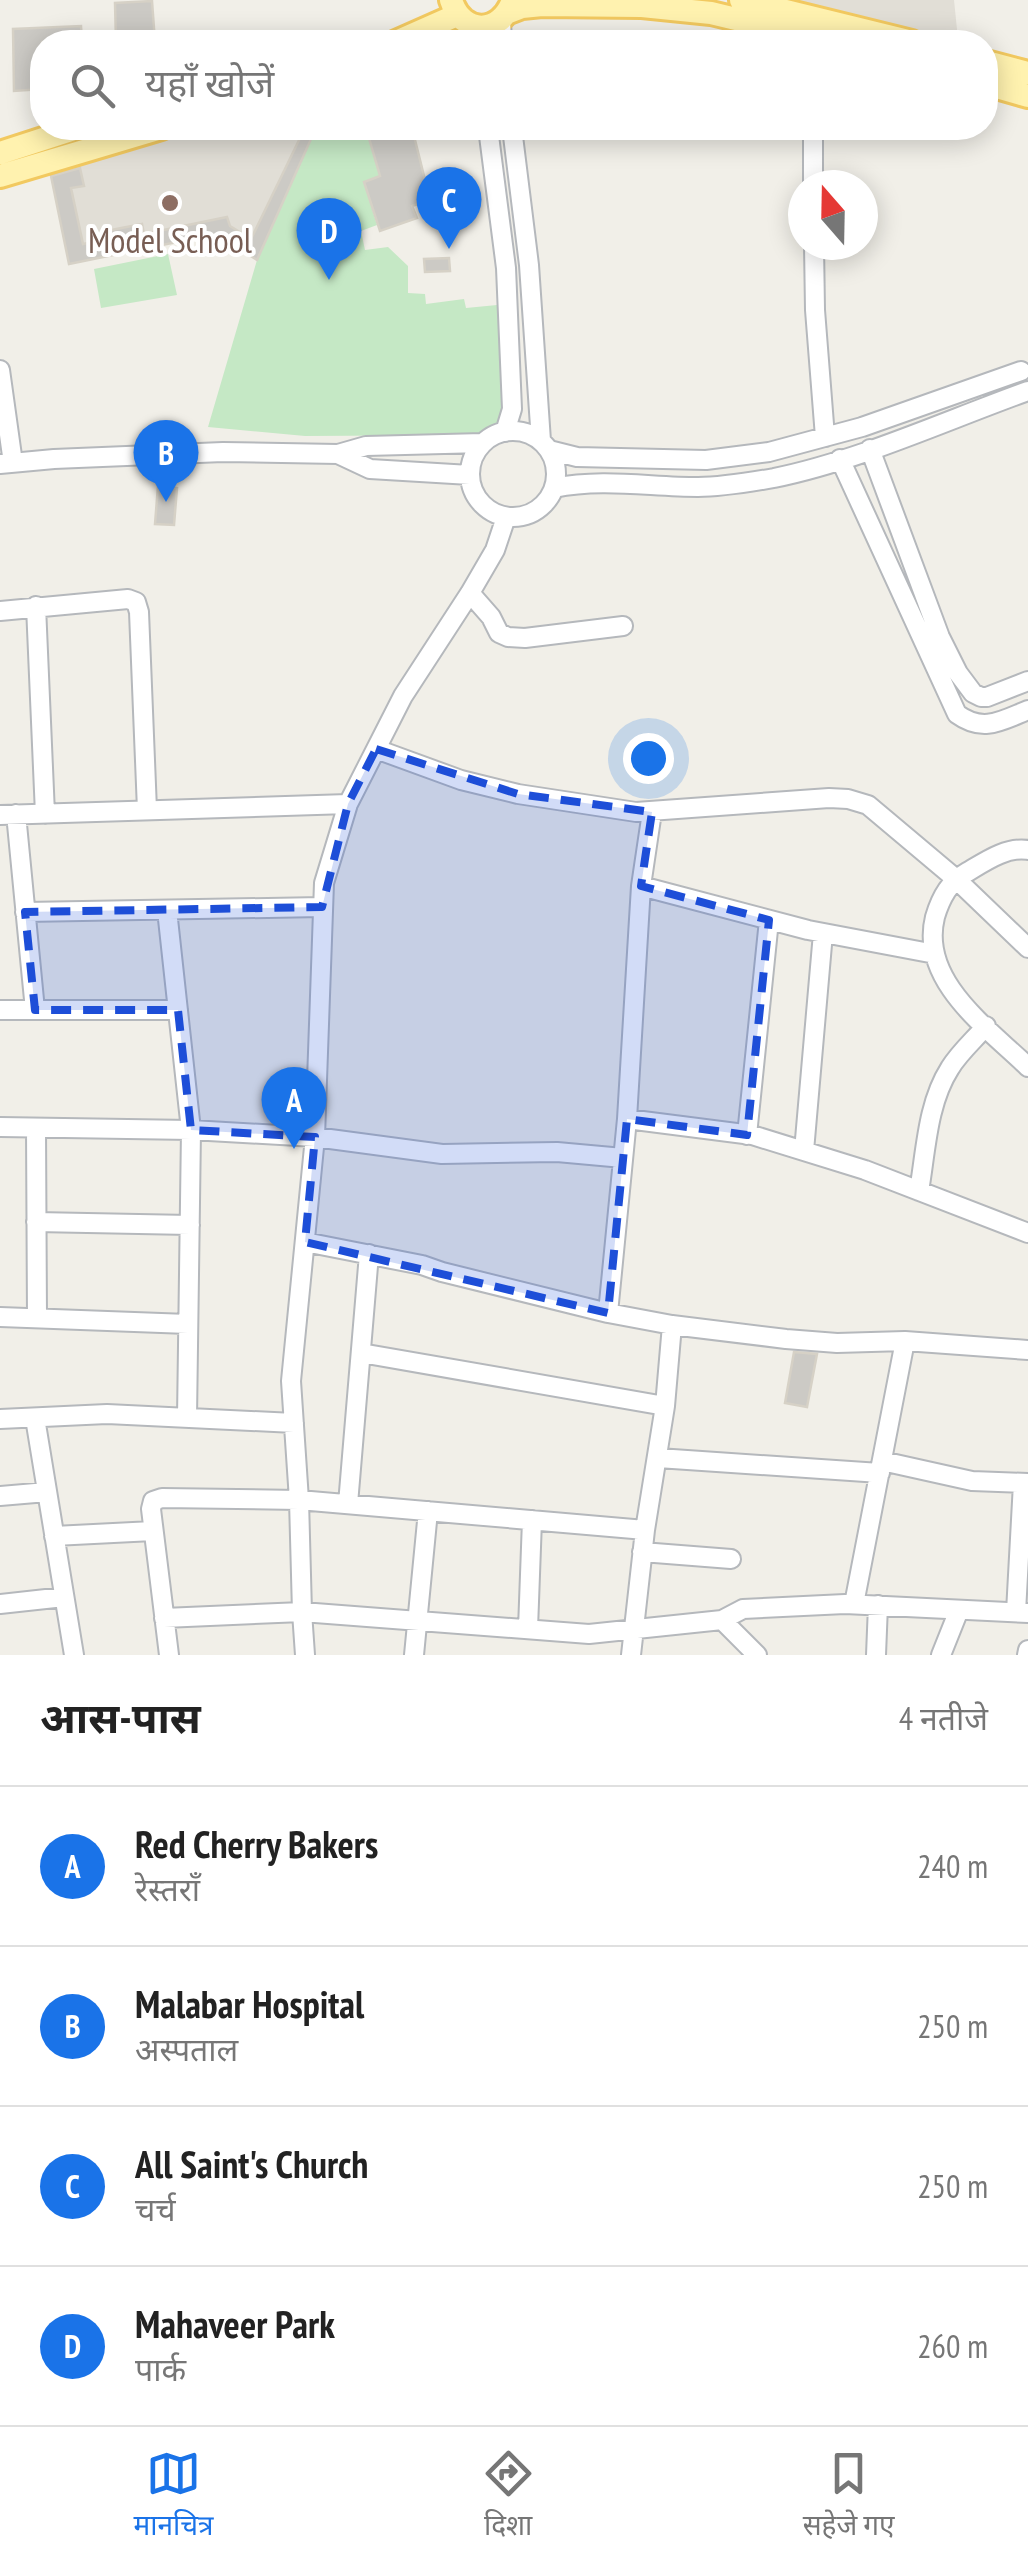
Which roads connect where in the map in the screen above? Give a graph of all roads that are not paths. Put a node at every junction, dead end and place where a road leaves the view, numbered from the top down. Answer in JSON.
{"nodes":[{"id":1,"x":741,"y":0,"type":"edge"},
{"id":2,"x":506,"y":19,"type":"edge"},
{"id":3,"x":463,"y":20,"type":"edge"},
{"id":4,"x":433,"y":30,"type":"edge"},
{"id":5,"x":777,"y":30,"type":"edge"},
{"id":6,"x":863,"y":30,"type":"edge"},
{"id":7,"x":998,"y":65,"type":"edge"},
{"id":8,"x":1028,"y":72,"type":"edge"},
{"id":9,"x":998,"y":87,"type":"edge"},
{"id":10,"x":1028,"y":96,"type":"edge"},
{"id":11,"x":40,"y":140,"type":"edge"},
{"id":12,"x":77,"y":140,"type":"edge"},
{"id":13,"x":120,"y":140,"type":"edge"},
{"id":14,"x":490,"y":140,"type":"edge"},
{"id":15,"x":514,"y":140,"type":"edge"},
{"id":16,"x":813,"y":140,"type":"edge"},
{"id":17,"x":0,"y":153,"type":"edge"},
{"id":18,"x":0,"y":163,"type":"edge"},
{"id":19,"x":813,"y":170,"type":"edge"},
{"id":20,"x":0,"y":176,"type":"edge"},
{"id":21,"x":814,"y":260,"type":"edge"},
{"id":22,"x":1024,"y":362,"type":"edge"},
{"id":23,"x":0,"y":370,"type":"edge"},
{"id":24,"x":1028,"y":390,"type":"edge"},
{"id":25,"x":505,"y":432,"type":"junction"},
{"id":26,"x":825,"y":438,"type":"junction"},
{"id":27,"x":483,"y":442,"type":"junction"},
{"id":28,"x":545,"y":446,"type":"junction"},
{"id":29,"x":870,"y":449,"type":"junction"},
{"id":30,"x":338,"y":454,"type":"junction"},
{"id":31,"x":840,"y":459,"type":"junction"},
{"id":32,"x":6,"y":463,"type":"edge"},
{"id":33,"x":470,"y":476,"type":"junction"},
{"id":34,"x":554,"y":488,"type":"junction"},
{"id":35,"x":506,"y":516,"type":"junction"},
{"id":36,"x":470,"y":593,"type":"junction"},
{"id":37,"x":36,"y":606,"type":"junction"},
{"id":38,"x":0,"y":611,"type":"edge"},
{"id":39,"x":623,"y":626,"type":"dead end"},
{"id":40,"x":1028,"y":681,"type":"edge"},
{"id":41,"x":1028,"y":710,"type":"edge"},
{"id":42,"x":376,"y":749,"type":"junction"},
{"id":43,"x":348,"y":804,"type":"junction"},
{"id":44,"x":147,"y":810,"type":"junction"},
{"id":45,"x":652,"y":812,"type":"junction"},
{"id":46,"x":44,"y":814,"type":"junction"},
{"id":47,"x":8,"y":815,"type":"edge"},
{"id":48,"x":1028,"y":850,"type":"edge"},
{"id":49,"x":956,"y":878,"type":"junction"},
{"id":50,"x":642,"y":886,"type":"junction"},
{"id":51,"x":322,"y":908,"type":"junction"},
{"id":52,"x":167,"y":910,"type":"junction"},
{"id":53,"x":25,"y":912,"type":"junction"},
{"id":54,"x":769,"y":920,"type":"junction"},
{"id":55,"x":823,"y":933,"type":"junction"},
{"id":56,"x":1028,"y":948,"type":"edge"},
{"id":57,"x":936,"y":954,"type":"junction"},
{"id":58,"x":0,"y":1010,"type":"edge"},
{"id":59,"x":35,"y":1010,"type":"junction"},
{"id":60,"x":178,"y":1010,"type":"junction"},
{"id":61,"x":986,"y":1026,"type":"junction"},
{"id":62,"x":1028,"y":1067,"type":"edge"},
{"id":63,"x":627,"y":1119,"type":"junction"},
{"id":64,"x":0,"y":1127,"type":"edge"},
{"id":65,"x":36,"y":1128,"type":"junction"},
{"id":66,"x":191,"y":1130,"type":"junction"},
{"id":67,"x":747,"y":1134,"type":"junction"},
{"id":68,"x":315,"y":1137,"type":"junction"},
{"id":69,"x":804,"y":1152,"type":"junction"},
{"id":70,"x":623,"y":1158,"type":"junction"},
{"id":71,"x":919,"y":1191,"type":"junction"},
{"id":72,"x":36,"y":1222,"type":"junction"},
{"id":73,"x":190,"y":1224,"type":"junction"},
{"id":74,"x":1028,"y":1233,"type":"edge"},
{"id":75,"x":305,"y":1242,"type":"junction"},
{"id":76,"x":369,"y":1254,"type":"junction"},
{"id":77,"x":608,"y":1314,"type":"junction"},
{"id":78,"x":0,"y":1316,"type":"edge"},
{"id":79,"x":37,"y":1318,"type":"junction"},
{"id":80,"x":188,"y":1324,"type":"junction"},
{"id":81,"x":672,"y":1325,"type":"junction"},
{"id":82,"x":905,"y":1340,"type":"junction"},
{"id":83,"x":1028,"y":1350,"type":"edge"},
{"id":84,"x":361,"y":1353,"type":"junction"},
{"id":85,"x":665,"y":1406,"type":"junction"},
{"id":86,"x":34,"y":1418,"type":"junction"},
{"id":87,"x":186,"y":1418,"type":"junction"},
{"id":88,"x":0,"y":1419,"type":"edge"},
{"id":89,"x":294,"y":1423,"type":"junction"},
{"id":90,"x":658,"y":1458,"type":"junction"},
{"id":91,"x":881,"y":1467,"type":"junction"},
{"id":92,"x":1026,"y":1483,"type":"edge"},
{"id":93,"x":47,"y":1492,"type":"junction"},
{"id":94,"x":0,"y":1496,"type":"edge"},
{"id":95,"x":299,"y":1500,"type":"junction"},
{"id":96,"x":348,"y":1504,"type":"junction"},
{"id":97,"x":428,"y":1511,"type":"junction"},
{"id":98,"x":532,"y":1520,"type":"junction"},
{"id":99,"x":644,"y":1530,"type":"junction"},
{"id":100,"x":152,"y":1531,"type":"junction"},
{"id":101,"x":54,"y":1536,"type":"junction"},
{"id":102,"x":642,"y":1552,"type":"junction"},
{"id":103,"x":731,"y":1559,"type":"dead end"},
{"id":104,"x":64,"y":1598,"type":"junction"},
{"id":105,"x":0,"y":1604,"type":"edge"},
{"id":106,"x":854,"y":1604,"type":"junction"},
{"id":107,"x":878,"y":1606,"type":"junction"},
{"id":108,"x":958,"y":1610,"type":"junction"},
{"id":109,"x":302,"y":1612,"type":"junction"},
{"id":110,"x":1022,"y":1612,"type":"edge"},
{"id":111,"x":164,"y":1618,"type":"junction"},
{"id":112,"x":418,"y":1620,"type":"junction"},
{"id":113,"x":722,"y":1620,"type":"junction"},
{"id":114,"x":528,"y":1629,"type":"junction"},
{"id":115,"x":634,"y":1631,"type":"junction"},
{"id":116,"x":74,"y":1655,"type":"edge"},
{"id":117,"x":169,"y":1655,"type":"edge"},
{"id":118,"x":306,"y":1655,"type":"edge"},
{"id":119,"x":414,"y":1655,"type":"edge"},
{"id":120,"x":630,"y":1655,"type":"edge"},
{"id":121,"x":756,"y":1655,"type":"edge"},
{"id":122,"x":876,"y":1655,"type":"edge"},
{"id":123,"x":940,"y":1655,"type":"edge"}],
"edges":[{"from":1,"to":6,"type":"main road"},
{"from":2,"to":3,"type":"main road"},
{"from":2,"to":5,"type":"main road"},
{"from":3,"to":4,"type":"main road"},
{"from":7,"to":8,"type":"main road"},
{"from":9,"to":10,"type":"main road"},
{"from":11,"to":17,"type":"main road"},
{"from":12,"to":18,"type":"main road"},
{"from":13,"to":20,"type":"main road"},
{"from":14,"to":25,"type":"street"},
{"from":15,"to":28,"type":"street"},
{"from":16,"to":19,"type":"street"},
{"from":21,"to":26,"type":"street"},
{"from":22,"to":24,"type":"street"},
{"from":22,"to":26,"type":"street"},
{"from":23,"to":32,"type":"street"},
{"from":24,"to":29,"type":"street"},
{"from":25,"to":27,"type":"street"},
{"from":25,"to":28,"type":"street"},
{"from":26,"to":28,"type":"street"},
{"from":27,"to":30,"type":"street"},
{"from":27,"to":33,"type":"street"},
{"from":28,"to":34,"type":"street"},
{"from":29,"to":31,"type":"street"},
{"from":29,"to":40,"type":"street"},
{"from":30,"to":32,"type":"street"},
{"from":30,"to":33,"type":"street"},
{"from":31,"to":34,"type":"street"},
{"from":31,"to":41,"type":"street"},
{"from":33,"to":35,"type":"street"},
{"from":34,"to":35,"type":"street"},
{"from":35,"to":36,"type":"street"},
{"from":36,"to":39,"type":"street"},
{"from":36,"to":42,"type":"street"},
{"from":37,"to":38,"type":"street"},
{"from":37,"to":44,"type":"street"},
{"from":37,"to":46,"type":"street"},
{"from":42,"to":43,"type":"street"},
{"from":42,"to":45,"type":"street"},
{"from":43,"to":44,"type":"street"},
{"from":43,"to":51,"type":"street"},
{"from":44,"to":46,"type":"street"},
{"from":45,"to":49,"type":"street"},
{"from":45,"to":50,"type":"street"},
{"from":46,"to":47,"type":"street"},
{"from":47,"to":53,"type":"street"},
{"from":48,"to":49,"type":"street"},
{"from":49,"to":56,"type":"street"},
{"from":49,"to":57,"type":"street"},
{"from":50,"to":54,"type":"street"},
{"from":50,"to":63,"type":"street"},
{"from":51,"to":52,"type":"street"},
{"from":51,"to":68,"type":"street"},
{"from":52,"to":53,"type":"street"},
{"from":52,"to":60,"type":"street"},
{"from":53,"to":59,"type":"street"},
{"from":54,"to":55,"type":"street"},
{"from":54,"to":67,"type":"street"},
{"from":55,"to":57,"type":"street"},
{"from":55,"to":69,"type":"street"},
{"from":57,"to":61,"type":"street"},
{"from":58,"to":59,"type":"street"},
{"from":59,"to":60,"type":"street"},
{"from":60,"to":66,"type":"street"},
{"from":61,"to":62,"type":"street"},
{"from":61,"to":71,"type":"street"},
{"from":63,"to":67,"type":"street"},
{"from":63,"to":70,"type":"street"},
{"from":64,"to":65,"type":"street"},
{"from":65,"to":66,"type":"street"},
{"from":65,"to":72,"type":"street"},
{"from":66,"to":68,"type":"street"},
{"from":66,"to":73,"type":"street"},
{"from":67,"to":69,"type":"street"},
{"from":68,"to":70,"type":"street"},
{"from":68,"to":75,"type":"street"},
{"from":69,"to":71,"type":"street"},
{"from":70,"to":77,"type":"street"},
{"from":71,"to":74,"type":"street"},
{"from":72,"to":73,"type":"street"},
{"from":72,"to":79,"type":"street"},
{"from":73,"to":80,"type":"street"},
{"from":75,"to":76,"type":"street"},
{"from":75,"to":89,"type":"street"},
{"from":76,"to":77,"type":"street"},
{"from":76,"to":84,"type":"street"},
{"from":77,"to":81,"type":"street"},
{"from":78,"to":79,"type":"street"},
{"from":79,"to":80,"type":"street"},
{"from":80,"to":87,"type":"street"},
{"from":81,"to":82,"type":"street"},
{"from":81,"to":85,"type":"street"},
{"from":82,"to":83,"type":"street"},
{"from":82,"to":91,"type":"street"},
{"from":84,"to":85,"type":"street"},
{"from":84,"to":96,"type":"street"},
{"from":85,"to":90,"type":"street"},
{"from":86,"to":87,"type":"street"},
{"from":86,"to":88,"type":"street"},
{"from":86,"to":93,"type":"street"},
{"from":87,"to":89,"type":"street"},
{"from":89,"to":95,"type":"street"},
{"from":90,"to":91,"type":"street"},
{"from":90,"to":99,"type":"street"},
{"from":91,"to":92,"type":"street"},
{"from":91,"to":106,"type":"street"},
{"from":92,"to":110,"type":"street"},
{"from":93,"to":94,"type":"street"},
{"from":93,"to":101,"type":"street"},
{"from":95,"to":96,"type":"street"},
{"from":95,"to":100,"type":"street"},
{"from":95,"to":109,"type":"street"},
{"from":96,"to":97,"type":"street"},
{"from":97,"to":98,"type":"street"},
{"from":97,"to":112,"type":"street"},
{"from":98,"to":99,"type":"street"},
{"from":98,"to":114,"type":"street"},
{"from":99,"to":102,"type":"street"},
{"from":100,"to":101,"type":"street"},
{"from":100,"to":111,"type":"street"},
{"from":101,"to":104,"type":"street"},
{"from":102,"to":103,"type":"street"},
{"from":102,"to":115,"type":"street"},
{"from":104,"to":105,"type":"street"},
{"from":104,"to":116,"type":"street"},
{"from":106,"to":107,"type":"street"},
{"from":106,"to":113,"type":"street"},
{"from":107,"to":108,"type":"street"},
{"from":107,"to":122,"type":"street"},
{"from":108,"to":110,"type":"street"},
{"from":108,"to":123,"type":"street"},
{"from":109,"to":111,"type":"street"},
{"from":109,"to":112,"type":"street"},
{"from":109,"to":118,"type":"street"},
{"from":111,"to":117,"type":"street"},
{"from":112,"to":114,"type":"street"},
{"from":112,"to":119,"type":"street"},
{"from":113,"to":115,"type":"street"},
{"from":113,"to":121,"type":"street"},
{"from":114,"to":115,"type":"street"},
{"from":115,"to":120,"type":"street"}]}
